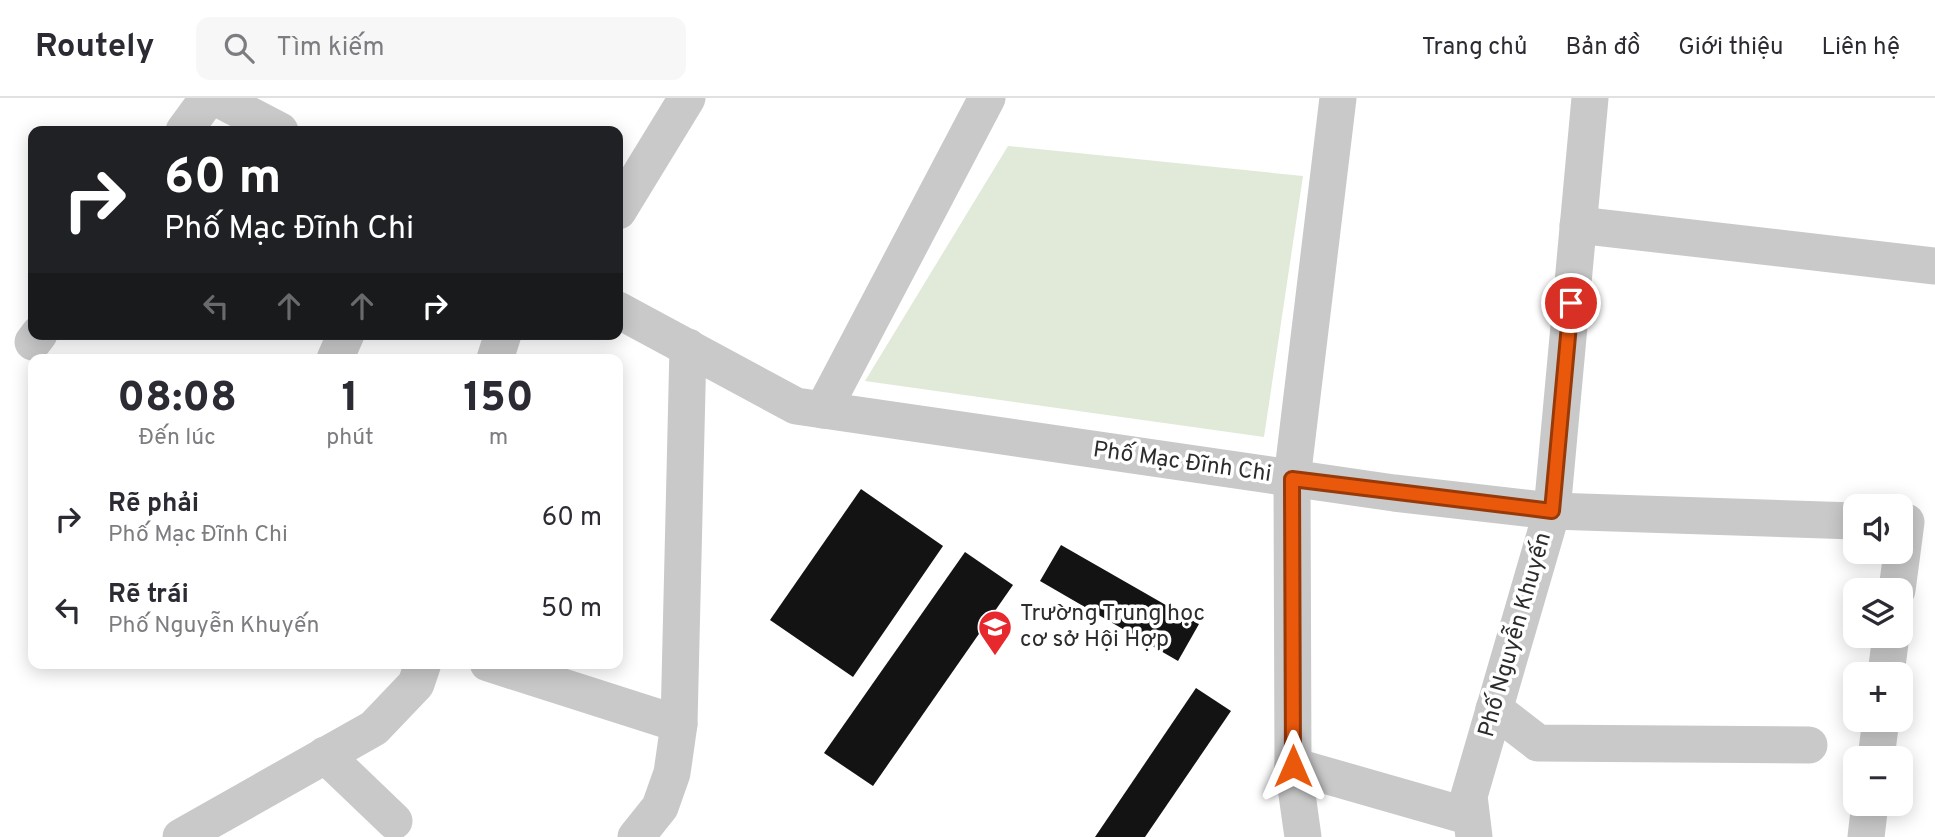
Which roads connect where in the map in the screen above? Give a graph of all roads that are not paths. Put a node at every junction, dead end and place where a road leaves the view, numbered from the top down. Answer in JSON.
{"nodes":[{"id":1,"x":208,"y":98,"type":"edge"},
{"id":2,"x":217,"y":98,"type":"edge"},
{"id":3,"x":687,"y":98,"type":"edge"},
{"id":4,"x":987,"y":98,"type":"edge"},
{"id":5,"x":1338,"y":98,"type":"edge"},
{"id":6,"x":1590,"y":98,"type":"edge"},
{"id":7,"x":188,"y":126,"type":"edge"},
{"id":8,"x":270,"y":126,"type":"edge"},
{"id":9,"x":623,"y":203,"type":"edge"},
{"id":10,"x":1578,"y":225,"type":"junction"},
{"id":11,"x":1935,"y":266,"type":"edge"},
{"id":12,"x":623,"y":313,"type":"edge"},
{"id":13,"x":688,"y":347,"type":"junction"},
{"id":14,"x":823,"y":410,"type":"junction"},
{"id":15,"x":1292,"y":479,"type":"junction"},
{"id":16,"x":1552,"y":511,"type":"junction"},
{"id":17,"x":1843,"y":521,"type":"edge"},
{"id":18,"x":1914,"y":522,"type":"edge"},
{"id":19,"x":1900,"y":578,"type":"edge"},
{"id":20,"x":421,"y":669,"type":"edge"},
{"id":21,"x":507,"y":669,"type":"edge"},
{"id":22,"x":1494,"y":709,"type":"junction"},
{"id":23,"x":679,"y":724,"type":"junction"},
{"id":24,"x":1809,"y":745,"type":"dead end"},
{"id":25,"x":326,"y":755,"type":"junction"},
{"id":26,"x":1293,"y":766,"type":"junction"},
{"id":27,"x":1868,"y":816,"type":"edge"},
{"id":28,"x":394,"y":821,"type":"dead end"},
{"id":29,"x":1473,"y":827,"type":"edge"},
{"id":30,"x":181,"y":837,"type":"edge"},
{"id":31,"x":636,"y":837,"type":"edge"},
{"id":32,"x":1303,"y":837,"type":"edge"},
{"id":33,"x":1866,"y":837,"type":"edge"}],
"edges":[{"from":1,"to":7,"type":"street"},
{"from":2,"to":8,"type":"street"},
{"from":3,"to":9,"type":"street"},
{"from":4,"to":14,"type":"street"},
{"from":5,"to":15,"type":"street"},
{"from":6,"to":10,"type":"street","name":"Phố Nguyễn Khuyến"},
{"from":10,"to":11,"type":"street"},
{"from":10,"to":16,"type":"street","name":"Phố Nguyễn Khuyến"},
{"from":12,"to":13,"type":"street","name":"Phố Mạc Đĩnh Chi"},
{"from":13,"to":14,"type":"street","name":"Phố Mạc Đĩnh Chi"},
{"from":13,"to":23,"type":"street"},
{"from":14,"to":15,"type":"street","name":"Phố Mạc Đĩnh Chi"},
{"from":15,"to":16,"type":"street","name":"Phố Mạc Đĩnh Chi"},
{"from":15,"to":26,"type":"street"},
{"from":16,"to":17,"type":"street","name":"Phố Mạc Đĩnh Chi"},
{"from":16,"to":22,"type":"street","name":"Phố Nguyễn Khuyến"},
{"from":18,"to":19,"type":"street"},
{"from":20,"to":25,"type":"street"},
{"from":21,"to":23,"type":"street"},
{"from":22,"to":24,"type":"street"},
{"from":22,"to":29,"type":"street","name":"Phố Nguyễn Khuyến"},
{"from":23,"to":31,"type":"street"},
{"from":25,"to":28,"type":"street"},
{"from":25,"to":30,"type":"street"},
{"from":26,"to":29,"type":"street"},
{"from":26,"to":32,"type":"street"},
{"from":27,"to":33,"type":"street"}]}
